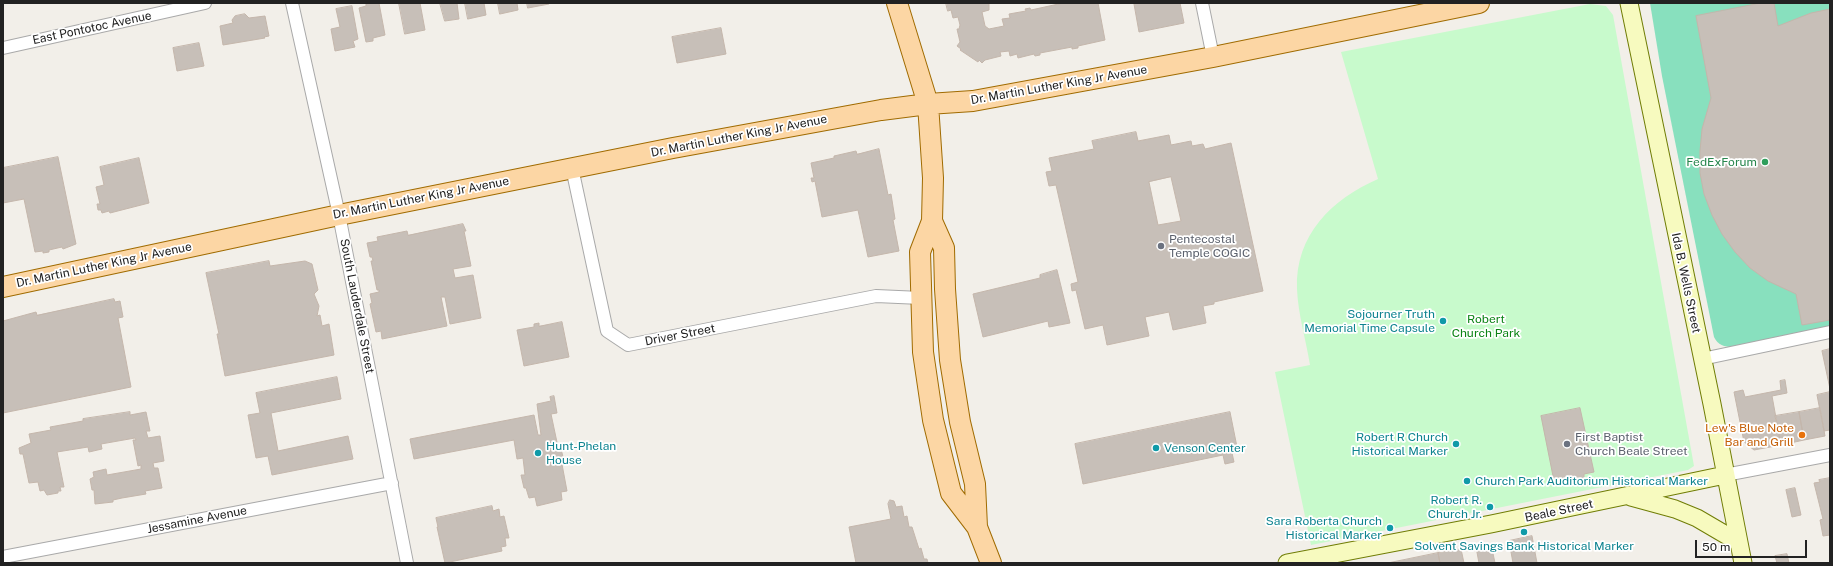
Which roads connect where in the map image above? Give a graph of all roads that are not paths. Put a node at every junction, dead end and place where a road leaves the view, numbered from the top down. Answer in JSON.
{"nodes":[{"id":1,"x":205,"y":3,"type":"edge"},
{"id":2,"x":292,"y":3,"type":"edge"},
{"id":3,"x":897,"y":3,"type":"edge"},
{"id":4,"x":1202,"y":3,"type":"edge"},
{"id":5,"x":1479,"y":3,"type":"edge"},
{"id":6,"x":1630,"y":3,"type":"edge"},
{"id":7,"x":3,"y":48,"type":"edge"},
{"id":8,"x":1213,"y":57,"type":"junction"},
{"id":9,"x":928,"y":104,"type":"junction"},
{"id":10,"x":572,"y":168,"type":"junction"},
{"id":11,"x":338,"y":215,"type":"junction"},
{"id":12,"x":932,"y":220,"type":"junction"},
{"id":13,"x":3,"y":287,"type":"edge"},
{"id":14,"x":921,"y":298,"type":"junction"},
{"id":15,"x":1830,"y":332,"type":"edge"},
{"id":16,"x":1702,"y":359,"type":"junction"},
{"id":17,"x":1830,"y":455,"type":"edge"},
{"id":18,"x":1725,"y":475,"type":"junction"},
{"id":19,"x":392,"y":483,"type":"junction"},
{"id":20,"x":1629,"y":496,"type":"junction"},
{"id":21,"x":977,"y":527,"type":"junction"},
{"id":22,"x":1738,"y":542,"type":"junction"},
{"id":23,"x":3,"y":557,"type":"edge"},
{"id":24,"x":407,"y":563,"type":"edge"},
{"id":25,"x":991,"y":563,"type":"edge"},
{"id":26,"x":1287,"y":563,"type":"edge"},
{"id":27,"x":1743,"y":563,"type":"edge"}],
"edges":[{"from":1,"to":7,"type":"street","name":"East Pontotoc Avenue"},
{"from":2,"to":11,"type":"street","name":"South Lauderdale Street"},
{"from":3,"to":9,"type":"main road"},
{"from":4,"to":8,"type":"street"},
{"from":5,"to":8,"type":"main road","name":"Dr. Martin Luther King Jr Avenue"},
{"from":6,"to":16,"type":"street","name":"Ida B. Wells Street"},
{"from":8,"to":9,"type":"main road","name":"Dr. Martin Luther King Jr Avenue"},
{"from":9,"to":10,"type":"main road","name":"Dr. Martin Luther King Jr Avenue"},
{"from":9,"to":12,"type":"main road"},
{"from":10,"to":11,"type":"main road","name":"Dr. Martin Luther King Jr Avenue"},
{"from":10,"to":14,"type":"street","name":"Driver Street"},
{"from":11,"to":13,"type":"main road","name":"Dr. Martin Luther King Jr Avenue"},
{"from":11,"to":19,"type":"street","name":"South Lauderdale Street"},
{"from":12,"to":14,"type":"main road"},
{"from":12,"to":21,"type":"main road"},
{"from":14,"to":21,"type":"main road"},
{"from":15,"to":16,"type":"street"},
{"from":16,"to":18,"type":"street","name":"Ida B. Wells Street"},
{"from":17,"to":18,"type":"street","name":"Beale Street"},
{"from":18,"to":20,"type":"street","name":"Beale Street"},
{"from":18,"to":22,"type":"street","name":"Ida B. Wells Street"},
{"from":19,"to":23,"type":"street","name":"Jessamine Avenue"},
{"from":19,"to":24,"type":"street","name":"South Lauderdale Street"},
{"from":20,"to":22,"type":"street"},
{"from":20,"to":26,"type":"street","name":"Beale Street"},
{"from":21,"to":25,"type":"main road"},
{"from":22,"to":27,"type":"street","name":"Ida B. Wells Street"}]}
